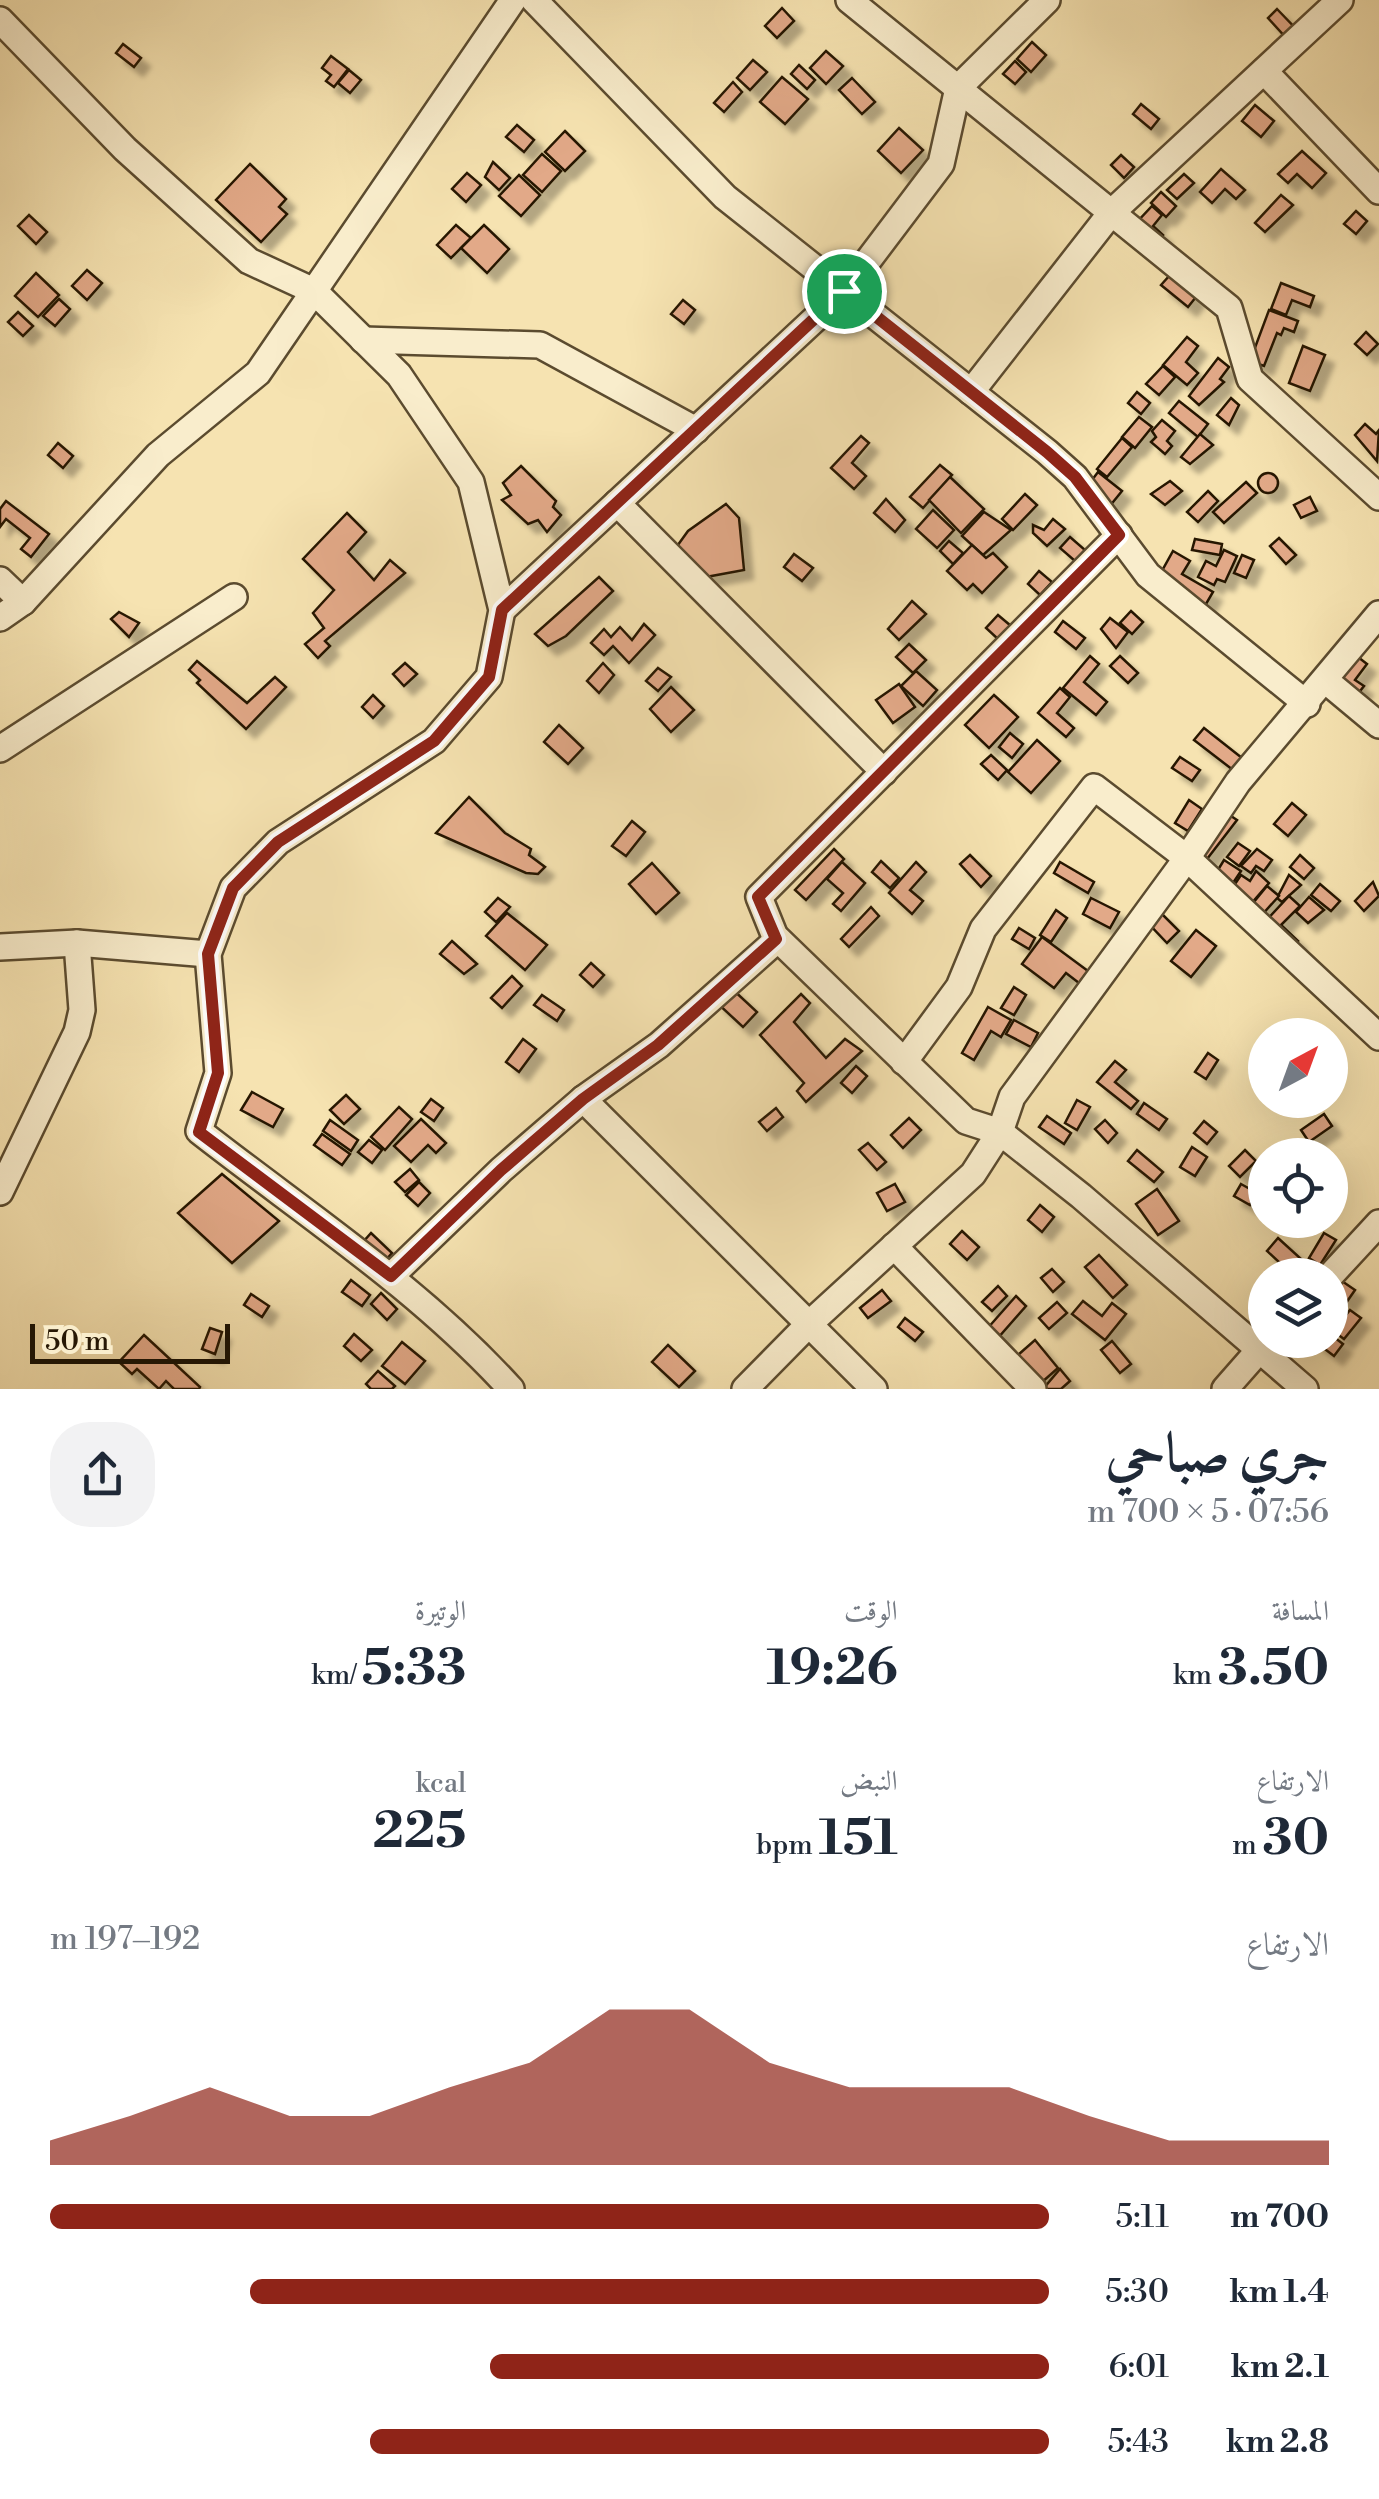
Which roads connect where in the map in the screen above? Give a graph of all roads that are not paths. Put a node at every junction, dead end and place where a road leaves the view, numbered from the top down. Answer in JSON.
{"nodes":[{"id":1,"x":514,"y":0,"type":"edge"},
{"id":2,"x":534,"y":0,"type":"edge"},
{"id":3,"x":848,"y":0,"type":"edge"},
{"id":4,"x":1047,"y":0,"type":"edge"},
{"id":5,"x":1340,"y":0,"type":"edge"},
{"id":6,"x":0,"y":20,"type":"edge"},
{"id":7,"x":1264,"y":71,"type":"junction"},
{"id":8,"x":958,"y":88,"type":"junction"},
{"id":9,"x":1379,"y":191,"type":"edge"},
{"id":10,"x":1111,"y":213,"type":"junction"},
{"id":11,"x":314,"y":291,"type":"junction"},
{"id":12,"x":844,"y":291,"type":"junction"},
{"id":13,"x":364,"y":340,"type":"junction"},
{"id":14,"x":971,"y":392,"type":"junction"},
{"id":15,"x":696,"y":430,"type":"junction"},
{"id":16,"x":1379,"y":497,"type":"edge"},
{"id":17,"x":618,"y":503,"type":"junction"},
{"id":18,"x":1119,"y":535,"type":"junction"},
{"id":19,"x":0,"y":580,"type":"edge"},
{"id":20,"x":234,"y":597,"type":"dead end"},
{"id":21,"x":24,"y":602,"type":"junction"},
{"id":22,"x":502,"y":610,"type":"junction"},
{"id":23,"x":1379,"y":614,"type":"edge"},
{"id":24,"x":0,"y":618,"type":"edge"},
{"id":25,"x":1325,"y":680,"type":"junction"},
{"id":26,"x":1308,"y":704,"type":"junction"},
{"id":27,"x":1379,"y":725,"type":"edge"},
{"id":28,"x":0,"y":750,"type":"edge"},
{"id":29,"x":884,"y":772,"type":"junction"},
{"id":30,"x":1188,"y":858,"type":"junction"},
{"id":31,"x":776,"y":939,"type":"junction"},
{"id":32,"x":77,"y":943,"type":"junction"},
{"id":33,"x":0,"y":947,"type":"edge"},
{"id":34,"x":208,"y":954,"type":"junction"},
{"id":35,"x":1379,"y":1037,"type":"edge"},
{"id":36,"x":904,"y":1062,"type":"junction"},
{"id":37,"x":583,"y":1099,"type":"junction"},
{"id":38,"x":1000,"y":1132,"type":"junction"},
{"id":39,"x":0,"y":1192,"type":"edge"},
{"id":40,"x":1379,"y":1223,"type":"edge"},
{"id":41,"x":894,"y":1246,"type":"junction"},
{"id":42,"x":1347,"y":1258,"type":"edge"},
{"id":43,"x":391,"y":1276,"type":"junction"},
{"id":44,"x":809,"y":1324,"type":"junction"},
{"id":45,"x":1248,"y":1333,"type":"edge"},
{"id":46,"x":1252,"y":1358,"type":"edge"},
{"id":47,"x":1275,"y":1358,"type":"edge"},
{"id":48,"x":511,"y":1389,"type":"edge"},
{"id":49,"x":746,"y":1389,"type":"edge"},
{"id":50,"x":874,"y":1389,"type":"edge"},
{"id":51,"x":1033,"y":1389,"type":"edge"},
{"id":52,"x":1225,"y":1389,"type":"edge"},
{"id":53,"x":1305,"y":1389,"type":"edge"}],
"edges":[{"from":1,"to":11,"type":"street"},
{"from":2,"to":12,"type":"street"},
{"from":3,"to":8,"type":"street"},
{"from":4,"to":8,"type":"street"},
{"from":5,"to":7,"type":"street"},
{"from":6,"to":11,"type":"street"},
{"from":7,"to":9,"type":"street"},
{"from":7,"to":10,"type":"street"},
{"from":8,"to":10,"type":"street"},
{"from":8,"to":12,"type":"street"},
{"from":10,"to":14,"type":"street"},
{"from":10,"to":16,"type":"street"},
{"from":11,"to":13,"type":"street"},
{"from":11,"to":21,"type":"street"},
{"from":12,"to":14,"type":"street"},
{"from":12,"to":15,"type":"street"},
{"from":13,"to":15,"type":"street"},
{"from":13,"to":22,"type":"street"},
{"from":14,"to":18,"type":"street"},
{"from":15,"to":17,"type":"street"},
{"from":17,"to":22,"type":"street"},
{"from":17,"to":29,"type":"street"},
{"from":18,"to":26,"type":"street"},
{"from":18,"to":29,"type":"street"},
{"from":19,"to":21,"type":"street"},
{"from":20,"to":28,"type":"street"},
{"from":21,"to":24,"type":"street"},
{"from":22,"to":34,"type":"street"},
{"from":23,"to":25,"type":"street"},
{"from":25,"to":26,"type":"street"},
{"from":25,"to":27,"type":"street"},
{"from":26,"to":30,"type":"street"},
{"from":29,"to":31,"type":"street"},
{"from":30,"to":35,"type":"street"},
{"from":30,"to":36,"type":"street"},
{"from":30,"to":38,"type":"street"},
{"from":31,"to":36,"type":"street"},
{"from":31,"to":37,"type":"street"},
{"from":32,"to":33,"type":"street"},
{"from":32,"to":34,"type":"street"},
{"from":32,"to":39,"type":"street"},
{"from":34,"to":43,"type":"street"},
{"from":36,"to":38,"type":"street"},
{"from":37,"to":43,"type":"street"},
{"from":37,"to":44,"type":"street"},
{"from":38,"to":41,"type":"street"},
{"from":38,"to":45,"type":"street"},
{"from":40,"to":42,"type":"street"},
{"from":41,"to":44,"type":"street"},
{"from":41,"to":51,"type":"street"},
{"from":43,"to":48,"type":"street"},
{"from":44,"to":49,"type":"street"},
{"from":44,"to":50,"type":"street"},
{"from":46,"to":52,"type":"street"},
{"from":47,"to":53,"type":"street"}]}
